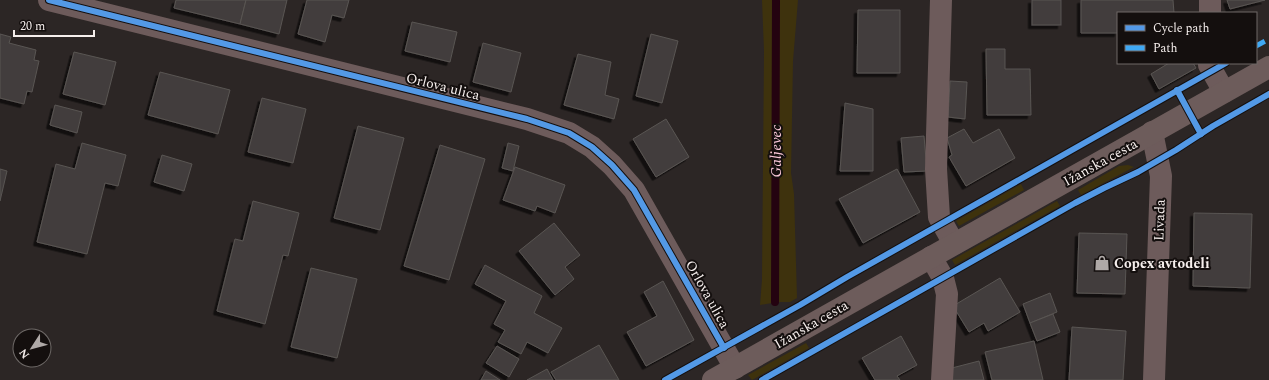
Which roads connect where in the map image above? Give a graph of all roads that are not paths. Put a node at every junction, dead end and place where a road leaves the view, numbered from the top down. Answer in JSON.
{"nodes":[{"id":1,"x":49,"y":0,"type":"edge"},
{"id":2,"x":941,"y":0,"type":"edge"},
{"id":3,"x":1210,"y":0,"type":"edge"},
{"id":4,"x":1210,"y":12,"type":"edge"},
{"id":5,"x":1209,"y":64,"type":"edge"},
{"id":6,"x":1269,"y":66,"type":"edge"},
{"id":7,"x":1224,"y":92,"type":"junction"},
{"id":8,"x":1152,"y":132,"type":"junction"},
{"id":9,"x":954,"y":244,"type":"junction"},
{"id":10,"x":931,"y":257,"type":"junction"},
{"id":11,"x":735,"y":368,"type":"junction"},
{"id":12,"x":713,"y":380,"type":"edge"},
{"id":13,"x":942,"y":380,"type":"edge"},
{"id":14,"x":1154,"y":380,"type":"edge"}],
"edges":[{"from":1,"to":11,"type":"street","name":"Orlova ulica"},
{"from":2,"to":9,"type":"street"},
{"from":3,"to":4,"type":"street"},
{"from":5,"to":7,"type":"street"},
{"from":6,"to":7,"type":"main road","name":"Ižanska cesta"},
{"from":7,"to":8,"type":"main road","name":"Ižanska cesta"},
{"from":8,"to":9,"type":"main road","name":"Ižanska cesta"},
{"from":8,"to":14,"type":"street","name":"Livada"},
{"from":9,"to":10,"type":"main road","name":"Ižanska cesta"},
{"from":10,"to":11,"type":"main road","name":"Ižanska cesta"},
{"from":10,"to":13,"type":"street"},
{"from":11,"to":12,"type":"main road","name":"Ižanska cesta"}]}
